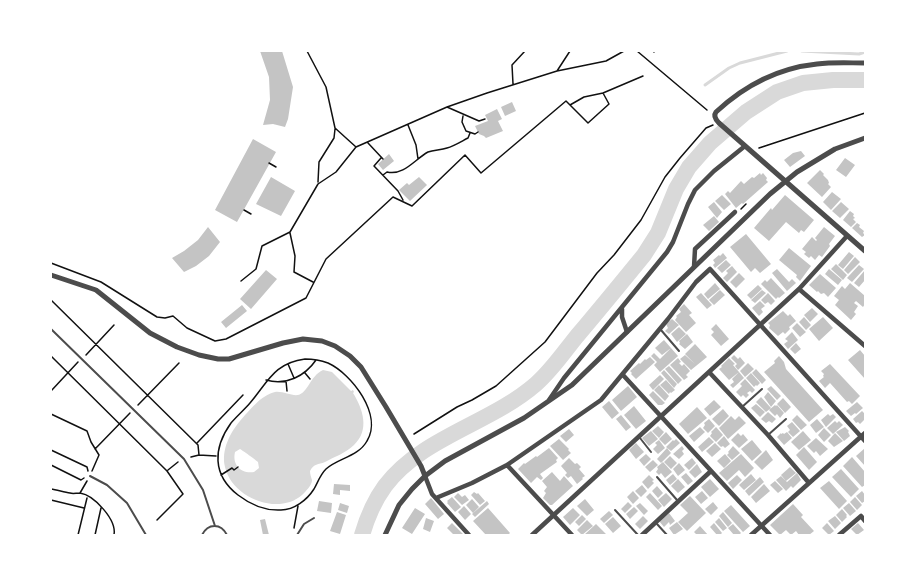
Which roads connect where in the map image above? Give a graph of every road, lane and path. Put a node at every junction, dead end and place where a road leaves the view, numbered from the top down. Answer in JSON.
{"nodes":[{"id":1,"x":307,"y":51,"type":"edge"},
{"id":2,"x":525,"y":51,"type":"edge"},
{"id":3,"x":570,"y":51,"type":"edge"},
{"id":4,"x":624,"y":51,"type":"edge"},
{"id":5,"x":637,"y":51,"type":"edge"},
{"id":6,"x":865,"y":63,"type":"edge"},
{"id":7,"x":557,"y":71,"type":"junction"},
{"id":8,"x":643,"y":76,"type":"dead end"},
{"id":9,"x":513,"y":85,"type":"junction"},
{"id":10,"x":603,"y":93,"type":"junction"},
{"id":11,"x":570,"y":106,"type":"junction"},
{"id":12,"x":447,"y":107,"type":"junction"},
{"id":13,"x":712,"y":112,"type":"junction"},
{"id":14,"x":865,"y":113,"type":"edge"},
{"id":15,"x":464,"y":115,"type":"junction"},
{"id":16,"x":485,"y":119,"type":"dead end"},
{"id":17,"x":716,"y":124,"type":"junction"},
{"id":18,"x":408,"y":125,"type":"junction"},
{"id":19,"x":335,"y":128,"type":"junction"},
{"id":20,"x":478,"y":132,"type":"dead end"},
{"id":21,"x":470,"y":133,"type":"junction"},
{"id":22,"x":865,"y":138,"type":"edge"},
{"id":23,"x":367,"y":142,"type":"junction"},
{"id":24,"x":746,"y":146,"type":"junction"},
{"id":25,"x":356,"y":147,"type":"junction"},
{"id":26,"x":758,"y":149,"type":"dead end"},
{"id":27,"x":418,"y":160,"type":"junction"},
{"id":28,"x":269,"y":163,"type":"dead end"},
{"id":29,"x":276,"y":167,"type":"dead end"},
{"id":30,"x":383,"y":175,"type":"junction"},
{"id":31,"x":318,"y":184,"type":"junction"},
{"id":32,"x":404,"y":202,"type":"junction"},
{"id":33,"x":244,"y":210,"type":"dead end"},
{"id":34,"x":735,"y":212,"type":"dead end"},
{"id":35,"x":250,"y":214,"type":"dead end"},
{"id":36,"x":290,"y":232,"type":"junction"},
{"id":37,"x":847,"y":236,"type":"junction"},
{"id":38,"x":865,"y":251,"type":"edge"},
{"id":39,"x":51,"y":263,"type":"edge"},
{"id":40,"x":694,"y":267,"type":"junction"},
{"id":41,"x":51,"y":275,"type":"edge"},
{"id":42,"x":241,"y":282,"type":"dead end"},
{"id":43,"x":314,"y":283,"type":"junction"},
{"id":44,"x":799,"y":289,"type":"junction"},
{"id":45,"x":51,"y":300,"type":"edge"},
{"id":46,"x":623,"y":306,"type":"junction"},
{"id":47,"x":759,"y":326,"type":"junction"},
{"id":48,"x":51,"y":329,"type":"edge"},
{"id":49,"x":660,"y":329,"type":"junction"},
{"id":50,"x":627,"y":332,"type":"junction"},
{"id":51,"x":865,"y":346,"type":"edge"},
{"id":52,"x":679,"y":351,"type":"dead end"},
{"id":53,"x":51,"y":356,"type":"edge"},
{"id":54,"x":317,"y":360,"type":"junction"},
{"id":55,"x":179,"y":363,"type":"dead end"},
{"id":56,"x":288,"y":363,"type":"junction"},
{"id":57,"x":709,"y":372,"type":"junction"},
{"id":58,"x":305,"y":373,"type":"junction"},
{"id":59,"x":623,"y":375,"type":"junction"},
{"id":60,"x":294,"y":378,"type":"junction"},
{"id":61,"x":310,"y":379,"type":"dead end"},
{"id":62,"x":266,"y":380,"type":"junction"},
{"id":63,"x":286,"y":381,"type":"junction"},
{"id":64,"x":762,"y":389,"type":"dead end"},
{"id":65,"x":286,"y":391,"type":"dead end"},
{"id":66,"x":148,"y":395,"type":"junction"},
{"id":67,"x":243,"y":395,"type":"dead end"},
{"id":68,"x":549,"y":400,"type":"junction"},
{"id":69,"x":742,"y":407,"type":"junction"},
{"id":70,"x":134,"y":410,"type":"junction"},
{"id":71,"x":51,"y":414,"type":"edge"},
{"id":72,"x":661,"y":417,"type":"junction"},
{"id":73,"x":786,"y":419,"type":"dead end"},
{"id":74,"x":120,"y":424,"type":"junction"},
{"id":75,"x":414,"y":434,"type":"dead end"},
{"id":76,"x":768,"y":435,"type":"junction"},
{"id":77,"x":639,"y":437,"type":"junction"},
{"id":78,"x":864,"y":437,"type":"edge"},
{"id":79,"x":196,"y":444,"type":"junction"},
{"id":80,"x":95,"y":449,"type":"junction"},
{"id":81,"x":51,"y":450,"type":"edge"},
{"id":82,"x":651,"y":452,"type":"dead end"},
{"id":83,"x":199,"y":455,"type":"junction"},
{"id":84,"x":217,"y":456,"type":"junction"},
{"id":85,"x":184,"y":459,"type":"junction"},
{"id":86,"x":51,"y":465,"type":"edge"},
{"id":87,"x":507,"y":465,"type":"junction"},
{"id":88,"x":238,"y":467,"type":"dead end"},
{"id":89,"x":167,"y":471,"type":"junction"},
{"id":90,"x":711,"y":471,"type":"junction"},
{"id":91,"x":222,"y":474,"type":"junction"},
{"id":92,"x":90,"y":476,"type":"junction"},
{"id":93,"x":424,"y":476,"type":"junction"},
{"id":94,"x":657,"y":477,"type":"dead end"},
{"id":95,"x":809,"y":483,"type":"junction"},
{"id":96,"x":51,"y":489,"type":"edge"},
{"id":97,"x":80,"y":493,"type":"junction"},
{"id":98,"x":87,"y":497,"type":"junction"},
{"id":99,"x":436,"y":498,"type":"junction"},
{"id":100,"x":51,"y":500,"type":"edge"},
{"id":101,"x":679,"y":501,"type":"junction"},
{"id":102,"x":298,"y":505,"type":"junction"},
{"id":103,"x":101,"y":507,"type":"junction"},
{"id":104,"x":85,"y":508,"type":"junction"},
{"id":105,"x":615,"y":510,"type":"dead end"},
{"id":106,"x":553,"y":515,"type":"junction"},
{"id":107,"x":314,"y":518,"type":"dead end"},
{"id":108,"x":157,"y":520,"type":"dead end"},
{"id":109,"x":865,"y":520,"type":"edge"},
{"id":110,"x":656,"y":522,"type":"junction"},
{"id":111,"x":215,"y":526,"type":"junction"},
{"id":112,"x":761,"y":526,"type":"junction"},
{"id":113,"x":295,"y":534,"type":"edge"},
{"id":114,"x":78,"y":535,"type":"edge"},
{"id":115,"x":95,"y":535,"type":"edge"},
{"id":116,"x":114,"y":535,"type":"edge"},
{"id":117,"x":146,"y":535,"type":"edge"},
{"id":118,"x":202,"y":535,"type":"edge"},
{"id":119,"x":227,"y":535,"type":"edge"},
{"id":120,"x":385,"y":535,"type":"edge"},
{"id":121,"x":469,"y":535,"type":"edge"},
{"id":122,"x":532,"y":535,"type":"edge"},
{"id":123,"x":572,"y":535,"type":"edge"},
{"id":124,"x":640,"y":535,"type":"edge"},
{"id":125,"x":667,"y":535,"type":"edge"},
{"id":126,"x":751,"y":535,"type":"edge"},
{"id":127,"x":770,"y":535,"type":"edge"},
{"id":128,"x":839,"y":535,"type":"edge"}],
"edges":[{"from":1,"to":19,"type":"path"},
{"from":2,"to":9,"type":"path"},
{"from":3,"to":7,"type":"path"},
{"from":4,"to":7,"type":"path"},
{"from":5,"to":13,"type":"path"},
{"from":6,"to":13,"type":"street"},
{"from":7,"to":9,"type":"path"},
{"from":8,"to":10,"type":"path"},
{"from":9,"to":12,"type":"path"},
{"from":10,"to":11,"type":"path"},
{"from":10,"to":11,"type":"path"},
{"from":11,"to":32,"type":"path"},
{"from":12,"to":15,"type":"path"},
{"from":12,"to":18,"type":"path"},
{"from":13,"to":17,"type":"street"},
{"from":14,"to":26,"type":"path"},
{"from":15,"to":16,"type":"path"},
{"from":15,"to":21,"type":"path"},
{"from":17,"to":24,"type":"street"},
{"from":17,"to":75,"type":"path"},
{"from":18,"to":23,"type":"path"},
{"from":18,"to":27,"type":"path"},
{"from":19,"to":25,"type":"path"},
{"from":19,"to":31,"type":"path"},
{"from":20,"to":21,"type":"path"},
{"from":21,"to":27,"type":"path"},
{"from":22,"to":40,"type":"street"},
{"from":23,"to":25,"type":"path"},
{"from":23,"to":30,"type":"path"},
{"from":24,"to":37,"type":"street"},
{"from":24,"to":46,"type":"street"},
{"from":25,"to":31,"type":"path"},
{"from":27,"to":30,"type":"path"},
{"from":28,"to":29,"type":"path"},
{"from":30,"to":32,"type":"path"},
{"from":31,"to":36,"type":"path"},
{"from":32,"to":43,"type":"path"},
{"from":33,"to":35,"type":"path"},
{"from":34,"to":40,"type":"street"},
{"from":36,"to":42,"type":"path"},
{"from":36,"to":43,"type":"path"},
{"from":37,"to":38,"type":"street"},
{"from":37,"to":44,"type":"street"},
{"from":39,"to":43,"type":"path"},
{"from":40,"to":50,"type":"street"},
{"from":41,"to":93,"type":"street"},
{"from":44,"to":47,"type":"street"},
{"from":44,"to":51,"type":"street"},
{"from":45,"to":66,"type":"path"},
{"from":46,"to":50,"type":"street"},
{"from":46,"to":68,"type":"street"},
{"from":47,"to":49,"type":"street"},
{"from":47,"to":57,"type":"street"},
{"from":47,"to":78,"type":"street"},
{"from":48,"to":70,"type":"lane"},
{"from":49,"to":52,"type":"lane"},
{"from":49,"to":59,"type":"street"},
{"from":50,"to":68,"type":"street"},
{"from":53,"to":74,"type":"path"},
{"from":54,"to":56,"type":"path"},
{"from":54,"to":58,"type":"path"},
{"from":54,"to":102,"type":"path"},
{"from":55,"to":66,"type":"path"},
{"from":56,"to":60,"type":"path"},
{"from":56,"to":62,"type":"path"},
{"from":57,"to":69,"type":"street"},
{"from":57,"to":72,"type":"street"},
{"from":58,"to":60,"type":"path"},
{"from":58,"to":61,"type":"path"},
{"from":59,"to":72,"type":"street"},
{"from":59,"to":87,"type":"street"},
{"from":60,"to":63,"type":"path"},
{"from":62,"to":63,"type":"path"},
{"from":62,"to":84,"type":"path"},
{"from":63,"to":65,"type":"path"},
{"from":64,"to":69,"type":"lane"},
{"from":66,"to":70,"type":"path"},
{"from":66,"to":79,"type":"path"},
{"from":67,"to":79,"type":"path"},
{"from":68,"to":93,"type":"street"},
{"from":69,"to":76,"type":"street"},
{"from":70,"to":74,"type":"path"},
{"from":70,"to":85,"type":"lane"},
{"from":71,"to":80,"type":"path"},
{"from":72,"to":77,"type":"street"},
{"from":72,"to":90,"type":"street"},
{"from":73,"to":76,"type":"lane"},
{"from":74,"to":80,"type":"path"},
{"from":74,"to":89,"type":"path"},
{"from":76,"to":95,"type":"street"},
{"from":77,"to":82,"type":"lane"},
{"from":77,"to":106,"type":"street"},
{"from":78,"to":95,"type":"street"},
{"from":79,"to":83,"type":"path"},
{"from":80,"to":92,"type":"path"},
{"from":81,"to":92,"type":"path"},
{"from":83,"to":84,"type":"path"},
{"from":83,"to":85,"type":"path"},
{"from":84,"to":91,"type":"path"},
{"from":85,"to":89,"type":"path"},
{"from":85,"to":111,"type":"lane"},
{"from":86,"to":92,"type":"path"},
{"from":87,"to":99,"type":"street"},
{"from":87,"to":106,"type":"street"},
{"from":88,"to":91,"type":"path"},
{"from":89,"to":108,"type":"path"},
{"from":90,"to":101,"type":"street"},
{"from":90,"to":112,"type":"street"},
{"from":91,"to":102,"type":"path"},
{"from":92,"to":97,"type":"path"},
{"from":92,"to":117,"type":"lane"},
{"from":93,"to":99,"type":"street"},
{"from":93,"to":120,"type":"street"},
{"from":94,"to":101,"type":"lane"},
{"from":95,"to":112,"type":"street"},
{"from":96,"to":97,"type":"path"},
{"from":97,"to":98,"type":"path"},
{"from":98,"to":103,"type":"path"},
{"from":98,"to":104,"type":"path"},
{"from":99,"to":121,"type":"street"},
{"from":100,"to":104,"type":"path"},
{"from":101,"to":110,"type":"street"},
{"from":102,"to":113,"type":"path"},
{"from":103,"to":115,"type":"path"},
{"from":103,"to":116,"type":"path"},
{"from":104,"to":114,"type":"path"},
{"from":105,"to":124,"type":"lane"},
{"from":106,"to":122,"type":"street"},
{"from":106,"to":123,"type":"street"},
{"from":107,"to":113,"type":"lane"},
{"from":109,"to":128,"type":"street"},
{"from":110,"to":124,"type":"street"},
{"from":110,"to":125,"type":"lane"},
{"from":111,"to":118,"type":"lane"},
{"from":111,"to":119,"type":"lane"},
{"from":112,"to":126,"type":"street"},
{"from":112,"to":127,"type":"street"}]}
